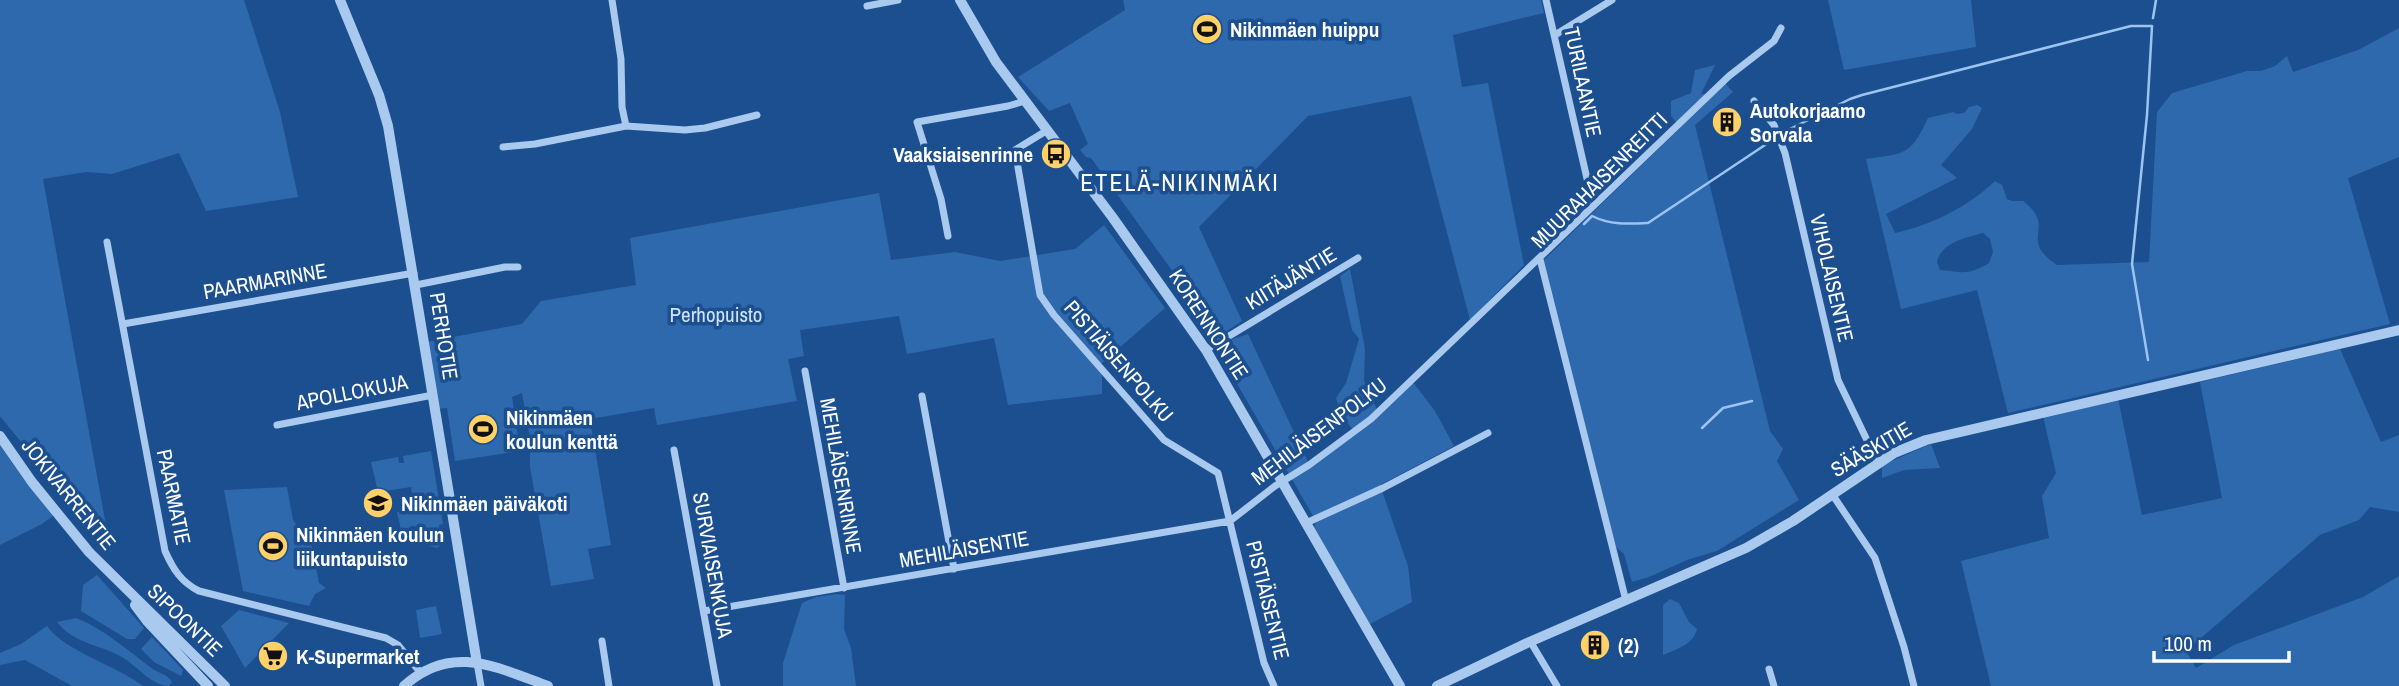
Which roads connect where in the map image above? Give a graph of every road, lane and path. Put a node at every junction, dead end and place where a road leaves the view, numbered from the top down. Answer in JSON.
{"nodes":[{"id":1,"x":340,"y":0,"type":"edge"},
{"id":2,"x":612,"y":0,"type":"edge"},
{"id":3,"x":898,"y":0,"type":"edge"},
{"id":4,"x":960,"y":0,"type":"edge"},
{"id":5,"x":1546,"y":0,"type":"edge"},
{"id":6,"x":1612,"y":0,"type":"edge"},
{"id":7,"x":867,"y":6,"type":"dead end"},
{"id":8,"x":1781,"y":28,"type":"dead end"},
{"id":9,"x":1555,"y":35,"type":"junction"},
{"id":10,"x":1024,"y":101,"type":"junction"},
{"id":11,"x":1754,"y":101,"type":"dead end"},
{"id":12,"x":757,"y":115,"type":"dead end"},
{"id":13,"x":626,"y":126,"type":"junction"},
{"id":14,"x":1046,"y":131,"type":"junction"},
{"id":15,"x":503,"y":147,"type":"dead end"},
{"id":16,"x":1586,"y":213,"type":"junction"},
{"id":17,"x":947,"y":236,"type":"dead end"},
{"id":18,"x":107,"y":243,"type":"dead end"},
{"id":19,"x":1358,"y":258,"type":"dead end"},
{"id":20,"x":1540,"y":259,"type":"junction"},
{"id":21,"x":518,"y":267,"type":"dead end"},
{"id":22,"x":414,"y":273,"type":"junction"},
{"id":23,"x":416,"y":285,"type":"junction"},
{"id":24,"x":123,"y":324,"type":"junction"},
{"id":25,"x":2399,"y":330,"type":"edge"},
{"id":26,"x":1206,"y":350,"type":"junction"},
{"id":27,"x":805,"y":371,"type":"dead end"},
{"id":28,"x":433,"y":395,"type":"junction"},
{"id":29,"x":922,"y":396,"type":"dead end"},
{"id":30,"x":276,"y":425,"type":"dead end"},
{"id":31,"x":1488,"y":433,"type":"dead end"},
{"id":32,"x":0,"y":436,"type":"edge"},
{"id":33,"x":674,"y":450,"type":"dead end"},
{"id":34,"x":1878,"y":463,"type":"junction"},
{"id":35,"x":1282,"y":482,"type":"junction"},
{"id":36,"x":1832,"y":494,"type":"junction"},
{"id":37,"x":1230,"y":520,"type":"junction"},
{"id":38,"x":1306,"y":523,"type":"junction"},
{"id":39,"x":954,"y":569,"type":"junction"},
{"id":40,"x":110,"y":574,"type":"joint"},
{"id":41,"x":118,"y":583,"type":"junction"},
{"id":42,"x":844,"y":588,"type":"junction"},
{"id":43,"x":1626,"y":601,"type":"junction"},
{"id":44,"x":704,"y":611,"type":"junction"},
{"id":45,"x":602,"y":641,"type":"dead end"},
{"id":46,"x":1530,"y":642,"type":"junction"},
{"id":47,"x":477,"y":663,"type":"junction"},
{"id":48,"x":1769,"y":669,"type":"dead end"},
{"id":49,"x":211,"y":671,"type":"junction"},
{"id":50,"x":420,"y":672,"type":"junction"},
{"id":51,"x":197,"y":676,"type":"junction"},
{"id":52,"x":190,"y":686,"type":"edge"},
{"id":53,"x":208,"y":686,"type":"edge"},
{"id":54,"x":225,"y":686,"type":"edge"},
{"id":55,"x":404,"y":686,"type":"edge"},
{"id":56,"x":481,"y":686,"type":"edge"},
{"id":57,"x":548,"y":686,"type":"edge"},
{"id":58,"x":609,"y":686,"type":"edge"},
{"id":59,"x":717,"y":686,"type":"edge"},
{"id":60,"x":1275,"y":686,"type":"edge"},
{"id":61,"x":1400,"y":686,"type":"edge"},
{"id":62,"x":1437,"y":686,"type":"edge"},
{"id":63,"x":1557,"y":686,"type":"edge"},
{"id":64,"x":1774,"y":686,"type":"edge"},
{"id":65,"x":1914,"y":686,"type":"edge"}],
"edges":[{"from":1,"to":22,"type":"street","name":"PERHOTIE"},
{"from":2,"to":13,"type":"street"},
{"from":3,"to":7,"type":"street"},
{"from":4,"to":10,"type":"street","name":"KORENNONTIE"},
{"from":5,"to":9,"type":"street","name":"TURILAANTIE"},
{"from":6,"to":9,"type":"street"},
{"from":8,"to":16,"type":"street","name":"MUURAHAISENREITTI"},
{"from":9,"to":16,"type":"street","name":"TURILAANTIE"},
{"from":10,"to":14,"type":"street","name":"KORENNONTIE"},
{"from":10,"to":17,"type":"street"},
{"from":11,"to":34,"type":"street","name":"VIHOLAISENTIE"},
{"from":12,"to":13,"type":"street"},
{"from":13,"to":15,"type":"street"},
{"from":14,"to":26,"type":"street","name":"KORENNONTIE"},
{"from":14,"to":37,"type":"street","name":"PISTIÄISENPOLKU"},
{"from":16,"to":20,"type":"street","name":"MUURAHAISENREITTI"},
{"from":18,"to":24,"type":"street","name":"PAARMATIE"},
{"from":19,"to":26,"type":"street","name":"KIITÄJÄNTIE"},
{"from":20,"to":35,"type":"street","name":"MEHILÄISENPOLKU"},
{"from":20,"to":43,"type":"street","name":"MUURAHAISENREITTI"},
{"from":21,"to":23,"type":"street"},
{"from":22,"to":23,"type":"street","name":"PERHOTIE"},
{"from":22,"to":24,"type":"street","name":"PAARMARINNE"},
{"from":23,"to":28,"type":"street","name":"PERHOTIE"},
{"from":24,"to":50,"type":"street","name":"PAARMATIE"},
{"from":25,"to":34,"type":"street","name":"SÄÄSKITIE"},
{"from":26,"to":35,"type":"street","name":"KORENNONTIE"},
{"from":27,"to":42,"type":"street","name":"MEHILÄISENRINNE"},
{"from":28,"to":30,"type":"street","name":"APOLLOKUJA"},
{"from":28,"to":47,"type":"street","name":"PERHOTIE"},
{"from":29,"to":39,"type":"street"},
{"from":31,"to":38,"type":"street"},
{"from":32,"to":40,"type":"street","name":"JOKIVARRENTIE"},
{"from":33,"to":44,"type":"street","name":"SURVIAISENKUJA"},
{"from":34,"to":36,"type":"street","name":"SÄÄSKITIE"},
{"from":35,"to":37,"type":"street","name":"MEHILÄISENPOLKU"},
{"from":35,"to":38,"type":"street","name":"KORENNONTIE"},
{"from":36,"to":43,"type":"street","name":"SÄÄSKITIE"},
{"from":36,"to":65,"type":"street"},
{"from":37,"to":39,"type":"street","name":"MEHILÄISENTIE"},
{"from":37,"to":60,"type":"street","name":"PISTIÄISENTIE"},
{"from":38,"to":61,"type":"street","name":"KORENNONTIE"},
{"from":39,"to":42,"type":"street","name":"MEHILÄISENTIE"},
{"from":40,"to":41,"type":"street","name":"SIPOONTIE"},
{"from":41,"to":49,"type":"street","name":"SIPOONTIE"},
{"from":41,"to":51,"type":"street","name":"SIPOONTIE"},
{"from":42,"to":44,"type":"street","name":"MEHILÄISENTIE"},
{"from":43,"to":46,"type":"street","name":"SÄÄSKITIE"},
{"from":44,"to":59,"type":"street","name":"SURVIAISENKUJA"},
{"from":45,"to":58,"type":"street"},
{"from":46,"to":62,"type":"street","name":"SÄÄSKITIE"},
{"from":46,"to":63,"type":"street"},
{"from":47,"to":50,"type":"street"},
{"from":47,"to":56,"type":"street","name":"PERHOTIE"},
{"from":47,"to":57,"type":"street"},
{"from":48,"to":64,"type":"street"},
{"from":49,"to":51,"type":"street"},
{"from":49,"to":53,"type":"street"},
{"from":49,"to":54,"type":"street","name":"SIPOONTIE"},
{"from":50,"to":55,"type":"street"},
{"from":51,"to":52,"type":"street"},
{"from":51,"to":53,"type":"street","name":"SIPOONTIE"}]}
